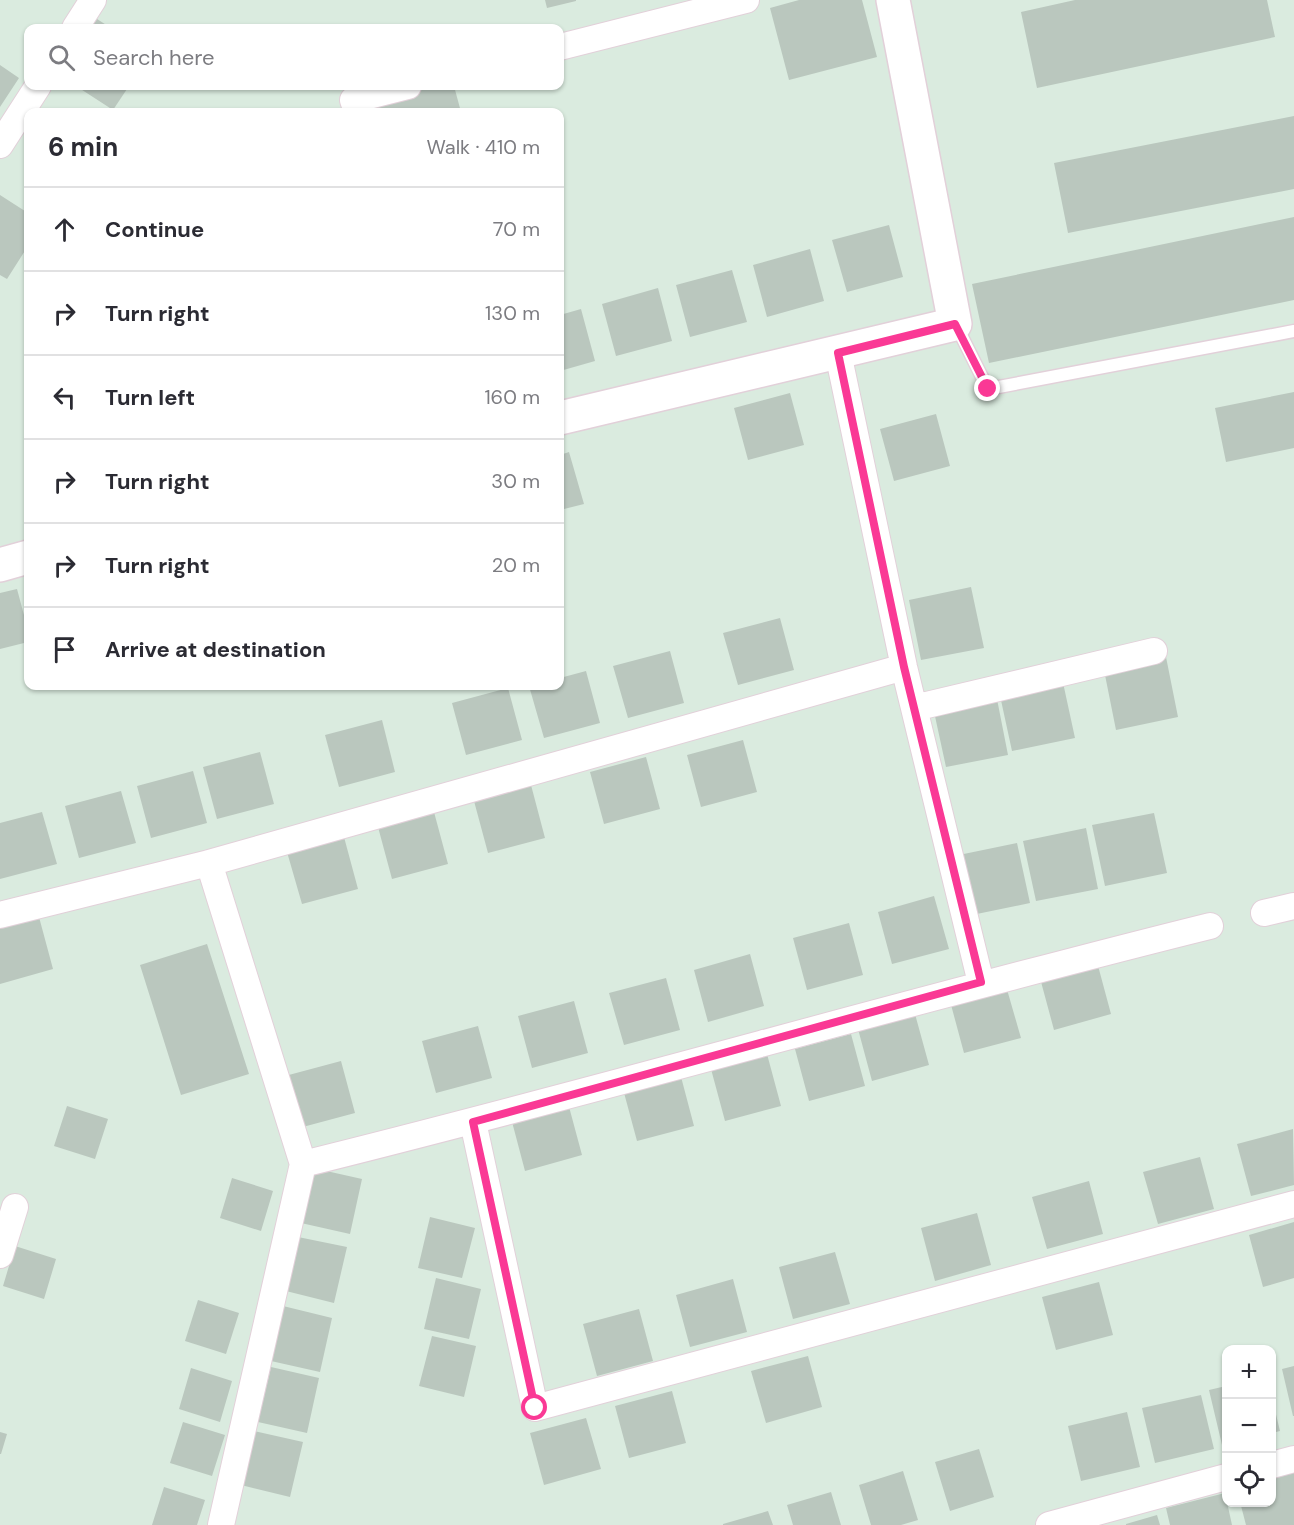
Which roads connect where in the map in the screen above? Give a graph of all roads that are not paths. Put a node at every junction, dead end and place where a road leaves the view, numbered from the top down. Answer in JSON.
{"nodes":[{"id":1,"x":93,"y":0,"type":"edge"},
{"id":2,"x":746,"y":0,"type":"edge"},
{"id":3,"x":893,"y":0,"type":"edge"},
{"id":4,"x":78,"y":24,"type":"edge"},
{"id":5,"x":564,"y":46,"type":"edge"},
{"id":6,"x":35,"y":90,"type":"edge"},
{"id":7,"x":392,"y":90,"type":"edge"},
{"id":8,"x":355,"y":108,"type":"edge"},
{"id":9,"x":0,"y":145,"type":"edge"},
{"id":10,"x":955,"y":324,"type":"junction"},
{"id":11,"x":1294,"y":330,"type":"edge"},
{"id":12,"x":838,"y":353,"type":"junction"},
{"id":13,"x":564,"y":417,"type":"edge"},
{"id":14,"x":24,"y":558,"type":"edge"},
{"id":15,"x":0,"y":564,"type":"edge"},
{"id":16,"x":1154,"y":651,"type":"dead end"},
{"id":17,"x":904,"y":667,"type":"junction"},
{"id":18,"x":914,"y":708,"type":"junction"},
{"id":19,"x":209,"y":863,"type":"junction"},
{"id":20,"x":1294,"y":906,"type":"edge"},
{"id":21,"x":1264,"y":913,"type":"dead end"},
{"id":22,"x":0,"y":915,"type":"edge"},
{"id":23,"x":1210,"y":926,"type":"dead end"},
{"id":24,"x":981,"y":982,"type":"junction"},
{"id":25,"x":473,"y":1122,"type":"junction"},
{"id":26,"x":303,"y":1164,"type":"junction"},
{"id":27,"x":1294,"y":1204,"type":"edge"},
{"id":28,"x":15,"y":1207,"type":"dead end"},
{"id":29,"x":0,"y":1255,"type":"edge"},
{"id":30,"x":1294,"y":1458,"type":"edge"},
{"id":31,"x":1276,"y":1464,"type":"edge"},
{"id":32,"x":1222,"y":1478,"type":"edge"},
{"id":33,"x":221,"y":1525,"type":"edge"},
{"id":34,"x":1049,"y":1525,"type":"edge"}],
"edges":[{"from":1,"to":4,"type":"street"},
{"from":2,"to":5,"type":"street"},
{"from":3,"to":10,"type":"street"},
{"from":6,"to":9,"type":"street"},
{"from":7,"to":8,"type":"street"},
{"from":10,"to":11,"type":"lane"},
{"from":10,"to":12,"type":"street"},
{"from":12,"to":13,"type":"street"},
{"from":12,"to":17,"type":"street"},
{"from":14,"to":15,"type":"street"},
{"from":16,"to":18,"type":"street"},
{"from":17,"to":18,"type":"street"},
{"from":17,"to":19,"type":"street"},
{"from":18,"to":24,"type":"street"},
{"from":19,"to":22,"type":"street"},
{"from":19,"to":26,"type":"street"},
{"from":20,"to":21,"type":"street"},
{"from":23,"to":24,"type":"street"},
{"from":24,"to":25,"type":"street"},
{"from":25,"to":26,"type":"street"},
{"from":25,"to":27,"type":"street"},
{"from":26,"to":33,"type":"street"},
{"from":28,"to":29,"type":"street"},
{"from":30,"to":31,"type":"street"},
{"from":32,"to":34,"type":"street"}]}
